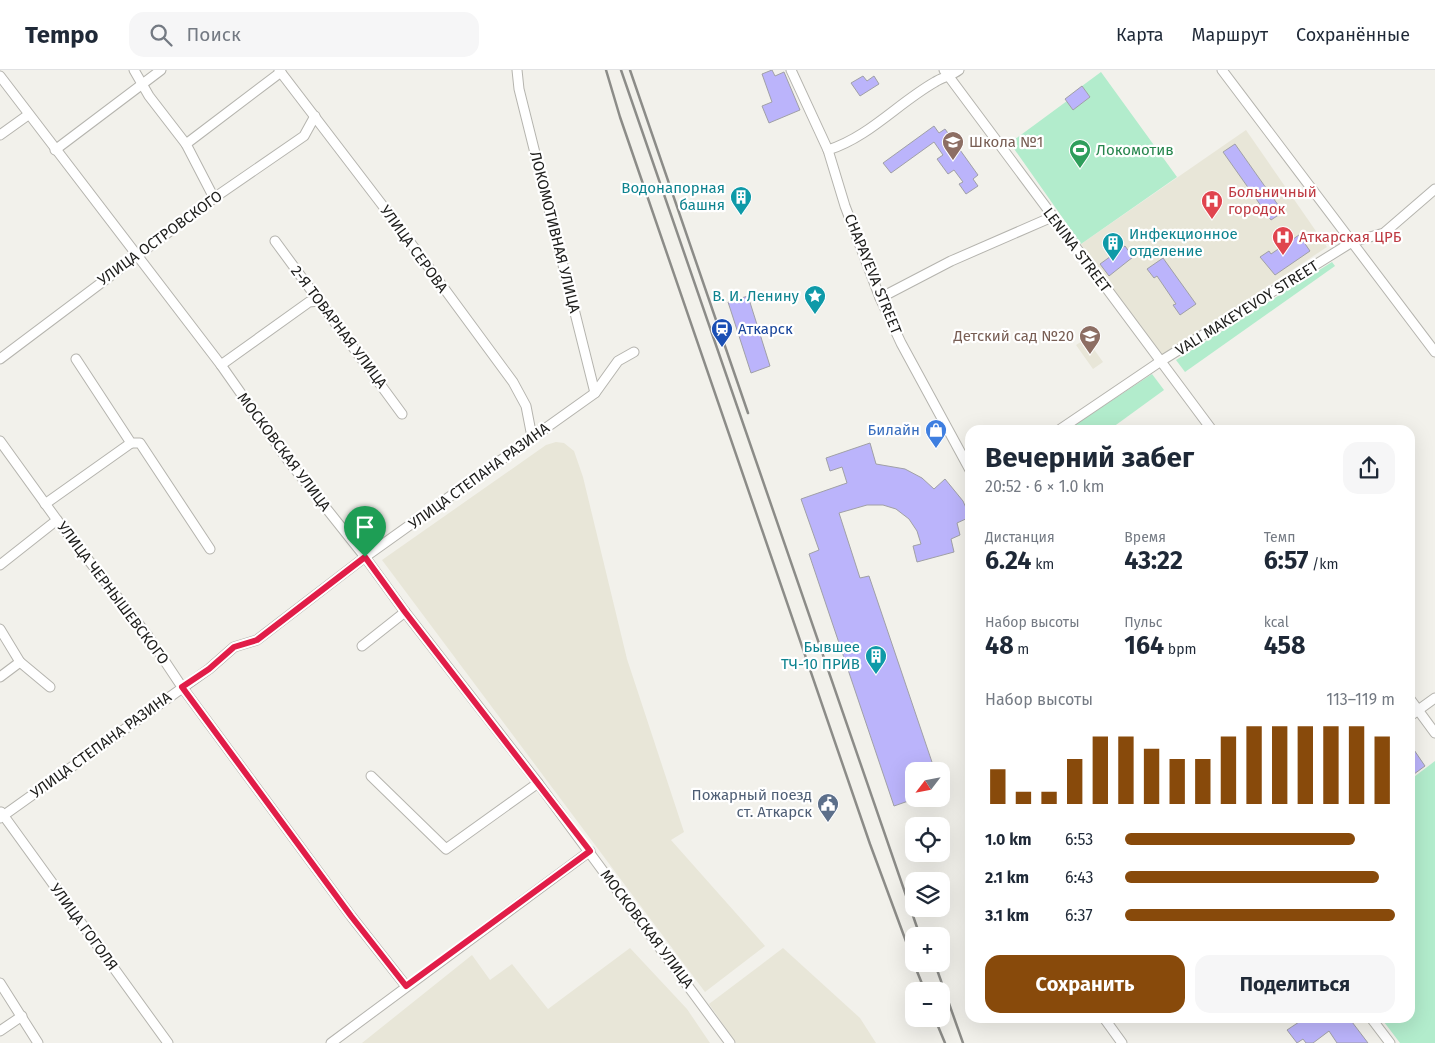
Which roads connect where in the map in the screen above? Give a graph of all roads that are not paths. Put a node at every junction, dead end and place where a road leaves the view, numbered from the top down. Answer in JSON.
{"nodes":[{"id":1,"x":134,"y":70,"type":"edge"},
{"id":2,"x":161,"y":70,"type":"edge"},
{"id":3,"x":517,"y":70,"type":"edge"},
{"id":4,"x":791,"y":70,"type":"edge"},
{"id":5,"x":959,"y":70,"type":"edge"},
{"id":6,"x":1222,"y":70,"type":"edge"},
{"id":7,"x":280,"y":71,"type":"edge"},
{"id":8,"x":946,"y":74,"type":"edge"},
{"id":9,"x":0,"y":76,"type":"edge"},
{"id":10,"x":143,"y":84,"type":"junction"},
{"id":11,"x":28,"y":115,"type":"junction"},
{"id":12,"x":315,"y":116,"type":"junction"},
{"id":13,"x":0,"y":135,"type":"edge"},
{"id":14,"x":186,"y":144,"type":"junction"},
{"id":15,"x":56,"y":150,"type":"junction"},
{"id":16,"x":828,"y":150,"type":"junction"},
{"id":17,"x":1435,"y":189,"type":"edge"},
{"id":18,"x":214,"y":198,"type":"junction"},
{"id":19,"x":1052,"y":217,"type":"junction"},
{"id":20,"x":275,"y":241,"type":"dead end"},
{"id":21,"x":1352,"y":242,"type":"junction"},
{"id":22,"x":137,"y":254,"type":"junction"},
{"id":23,"x":880,"y":298,"type":"junction"},
{"id":24,"x":319,"y":301,"type":"junction"},
{"id":25,"x":1434,"y":348,"type":"edge"},
{"id":26,"x":634,"y":352,"type":"dead end"},
{"id":27,"x":0,"y":359,"type":"edge"},
{"id":28,"x":76,"y":359,"type":"dead end"},
{"id":29,"x":1161,"y":361,"type":"junction"},
{"id":30,"x":221,"y":366,"type":"junction"},
{"id":31,"x":595,"y":394,"type":"junction"},
{"id":32,"x":402,"y":414,"type":"dead end"},
{"id":33,"x":1065,"y":425,"type":"edge"},
{"id":34,"x":1208,"y":425,"type":"edge"},
{"id":35,"x":532,"y":437,"type":"junction"},
{"id":36,"x":0,"y":440,"type":"edge"},
{"id":37,"x":131,"y":444,"type":"junction"},
{"id":38,"x":965,"y":461,"type":"edge"},
{"id":39,"x":45,"y":504,"type":"junction"},
{"id":40,"x":57,"y":520,"type":"junction"},
{"id":41,"x":210,"y":549,"type":"dead end"},
{"id":42,"x":365,"y":557,"type":"junction"},
{"id":43,"x":0,"y":565,"type":"edge"},
{"id":44,"x":405,"y":612,"type":"junction"},
{"id":45,"x":0,"y":628,"type":"edge"},
{"id":46,"x":362,"y":646,"type":"dead end"},
{"id":47,"x":20,"y":662,"type":"junction"},
{"id":48,"x":0,"y":677,"type":"edge"},
{"id":49,"x":50,"y":687,"type":"dead end"},
{"id":50,"x":182,"y":687,"type":"junction"},
{"id":51,"x":1435,"y":698,"type":"edge"},
{"id":52,"x":1415,"y":706,"type":"edge"},
{"id":53,"x":1418,"y":710,"type":"junction"},
{"id":54,"x":1415,"y":712,"type":"edge"},
{"id":55,"x":1435,"y":733,"type":"edge"},
{"id":56,"x":370,"y":776,"type":"dead end"},
{"id":57,"x":538,"y":783,"type":"junction"},
{"id":58,"x":1,"y":815,"type":"edge"},
{"id":59,"x":590,"y":851,"type":"junction"},
{"id":60,"x":0,"y":984,"type":"edge"},
{"id":61,"x":406,"y":986,"type":"junction"},
{"id":62,"x":22,"y":1016,"type":"junction"},
{"id":63,"x":1108,"y":1023,"type":"edge"},
{"id":64,"x":1375,"y":1023,"type":"edge"},
{"id":65,"x":0,"y":1030,"type":"edge"},
{"id":66,"x":38,"y":1043,"type":"edge"},
{"id":67,"x":168,"y":1043,"type":"edge"},
{"id":68,"x":331,"y":1043,"type":"edge"},
{"id":69,"x":730,"y":1043,"type":"edge"},
{"id":70,"x":1122,"y":1043,"type":"edge"},
{"id":71,"x":1390,"y":1043,"type":"edge"}],
"edges":[{"from":1,"to":10,"type":"street"},
{"from":2,"to":10,"type":"street"},
{"from":3,"to":31,"type":"street","name":"ЛОКОМОТИВНАЯ УЛИЦА"},
{"from":4,"to":16,"type":"street","name":"CHAPAYEVA STREET"},
{"from":5,"to":8,"type":"street"},
{"from":6,"to":21,"type":"street"},
{"from":7,"to":12,"type":"street","name":"УЛИЦА СЕРОВА"},
{"from":7,"to":14,"type":"street"},
{"from":8,"to":16,"type":"street"},
{"from":8,"to":19,"type":"street","name":"LENINA STREET"},
{"from":9,"to":11,"type":"street","name":"МОСКОВСКАЯ УЛИЦА"},
{"from":10,"to":14,"type":"street"},
{"from":10,"to":15,"type":"street"},
{"from":11,"to":13,"type":"street"},
{"from":11,"to":15,"type":"street","name":"МОСКОВСКАЯ УЛИЦА"},
{"from":12,"to":18,"type":"street","name":"УЛИЦА ОСТРОВСКОГО"},
{"from":12,"to":35,"type":"street","name":"УЛИЦА СЕРОВА"},
{"from":14,"to":18,"type":"street"},
{"from":15,"to":22,"type":"street","name":"МОСКОВСКАЯ УЛИЦА"},
{"from":16,"to":23,"type":"street","name":"CHAPAYEVA STREET"},
{"from":17,"to":21,"type":"street","name":"VALI MAKEYEVOY STREET"},
{"from":18,"to":22,"type":"street","name":"УЛИЦА ОСТРОВСКОГО"},
{"from":19,"to":23,"type":"street"},
{"from":19,"to":29,"type":"street","name":"LENINA STREET"},
{"from":20,"to":24,"type":"street","name":"2-Я ТОВАРНАЯ УЛИЦА"},
{"from":21,"to":25,"type":"street"},
{"from":21,"to":29,"type":"street","name":"VALI MAKEYEVOY STREET"},
{"from":22,"to":27,"type":"street","name":"УЛИЦА ОСТРОВСКОГО"},
{"from":22,"to":30,"type":"street","name":"МОСКОВСКАЯ УЛИЦА"},
{"from":23,"to":38,"type":"street","name":"CHAPAYEVA STREET"},
{"from":24,"to":30,"type":"street"},
{"from":24,"to":32,"type":"street","name":"2-Я ТОВАРНАЯ УЛИЦА"},
{"from":26,"to":31,"type":"street","name":"УЛИЦА СТЕПАНА РАЗИНА"},
{"from":28,"to":37,"type":"street"},
{"from":29,"to":33,"type":"street","name":"VALI MAKEYEVOY STREET"},
{"from":29,"to":34,"type":"street","name":"LENINA STREET"},
{"from":30,"to":42,"type":"street","name":"МОСКОВСКАЯ УЛИЦА"},
{"from":31,"to":35,"type":"street","name":"УЛИЦА СТЕПАНА РАЗИНА"},
{"from":35,"to":42,"type":"street","name":"УЛИЦА СТЕПАНА РАЗИНА"},
{"from":36,"to":39,"type":"street","name":"УЛИЦА ЧЕРНЫШЕВСКОГО"},
{"from":37,"to":39,"type":"street"},
{"from":37,"to":41,"type":"street"},
{"from":39,"to":40,"type":"street","name":"УЛИЦА ЧЕРНЫШЕВСКОГО"},
{"from":40,"to":43,"type":"street"},
{"from":40,"to":50,"type":"street","name":"УЛИЦА ЧЕРНЫШЕВСКОГО"},
{"from":42,"to":44,"type":"street","name":"МОСКОВСКАЯ УЛИЦА"},
{"from":42,"to":50,"type":"street","name":"УЛИЦА СТЕПАНА РАЗИНА"},
{"from":44,"to":46,"type":"street"},
{"from":44,"to":57,"type":"street","name":"МОСКОВСКАЯ УЛИЦА"},
{"from":45,"to":47,"type":"street"},
{"from":47,"to":48,"type":"street"},
{"from":47,"to":49,"type":"street"},
{"from":50,"to":58,"type":"street","name":"УЛИЦА СТЕПАНА РАЗИНА"},
{"from":50,"to":61,"type":"street","name":"УЛИЦА ЧЕРНЫШЕВСКОГО"},
{"from":51,"to":53,"type":"street"},
{"from":52,"to":53,"type":"street"},
{"from":53,"to":54,"type":"street"},
{"from":53,"to":55,"type":"street"},
{"from":56,"to":57,"type":"street"},
{"from":57,"to":59,"type":"street","name":"МОСКОВСКАЯ УЛИЦА"},
{"from":58,"to":67,"type":"street","name":"УЛИЦА ГОГОЛЯ"},
{"from":59,"to":61,"type":"street"},
{"from":59,"to":69,"type":"street","name":"МОСКОВСКАЯ УЛИЦА"},
{"from":60,"to":62,"type":"street"},
{"from":61,"to":68,"type":"street"},
{"from":62,"to":65,"type":"street"},
{"from":62,"to":66,"type":"street"},
{"from":63,"to":70,"type":"street"},
{"from":64,"to":71,"type":"street"}]}
